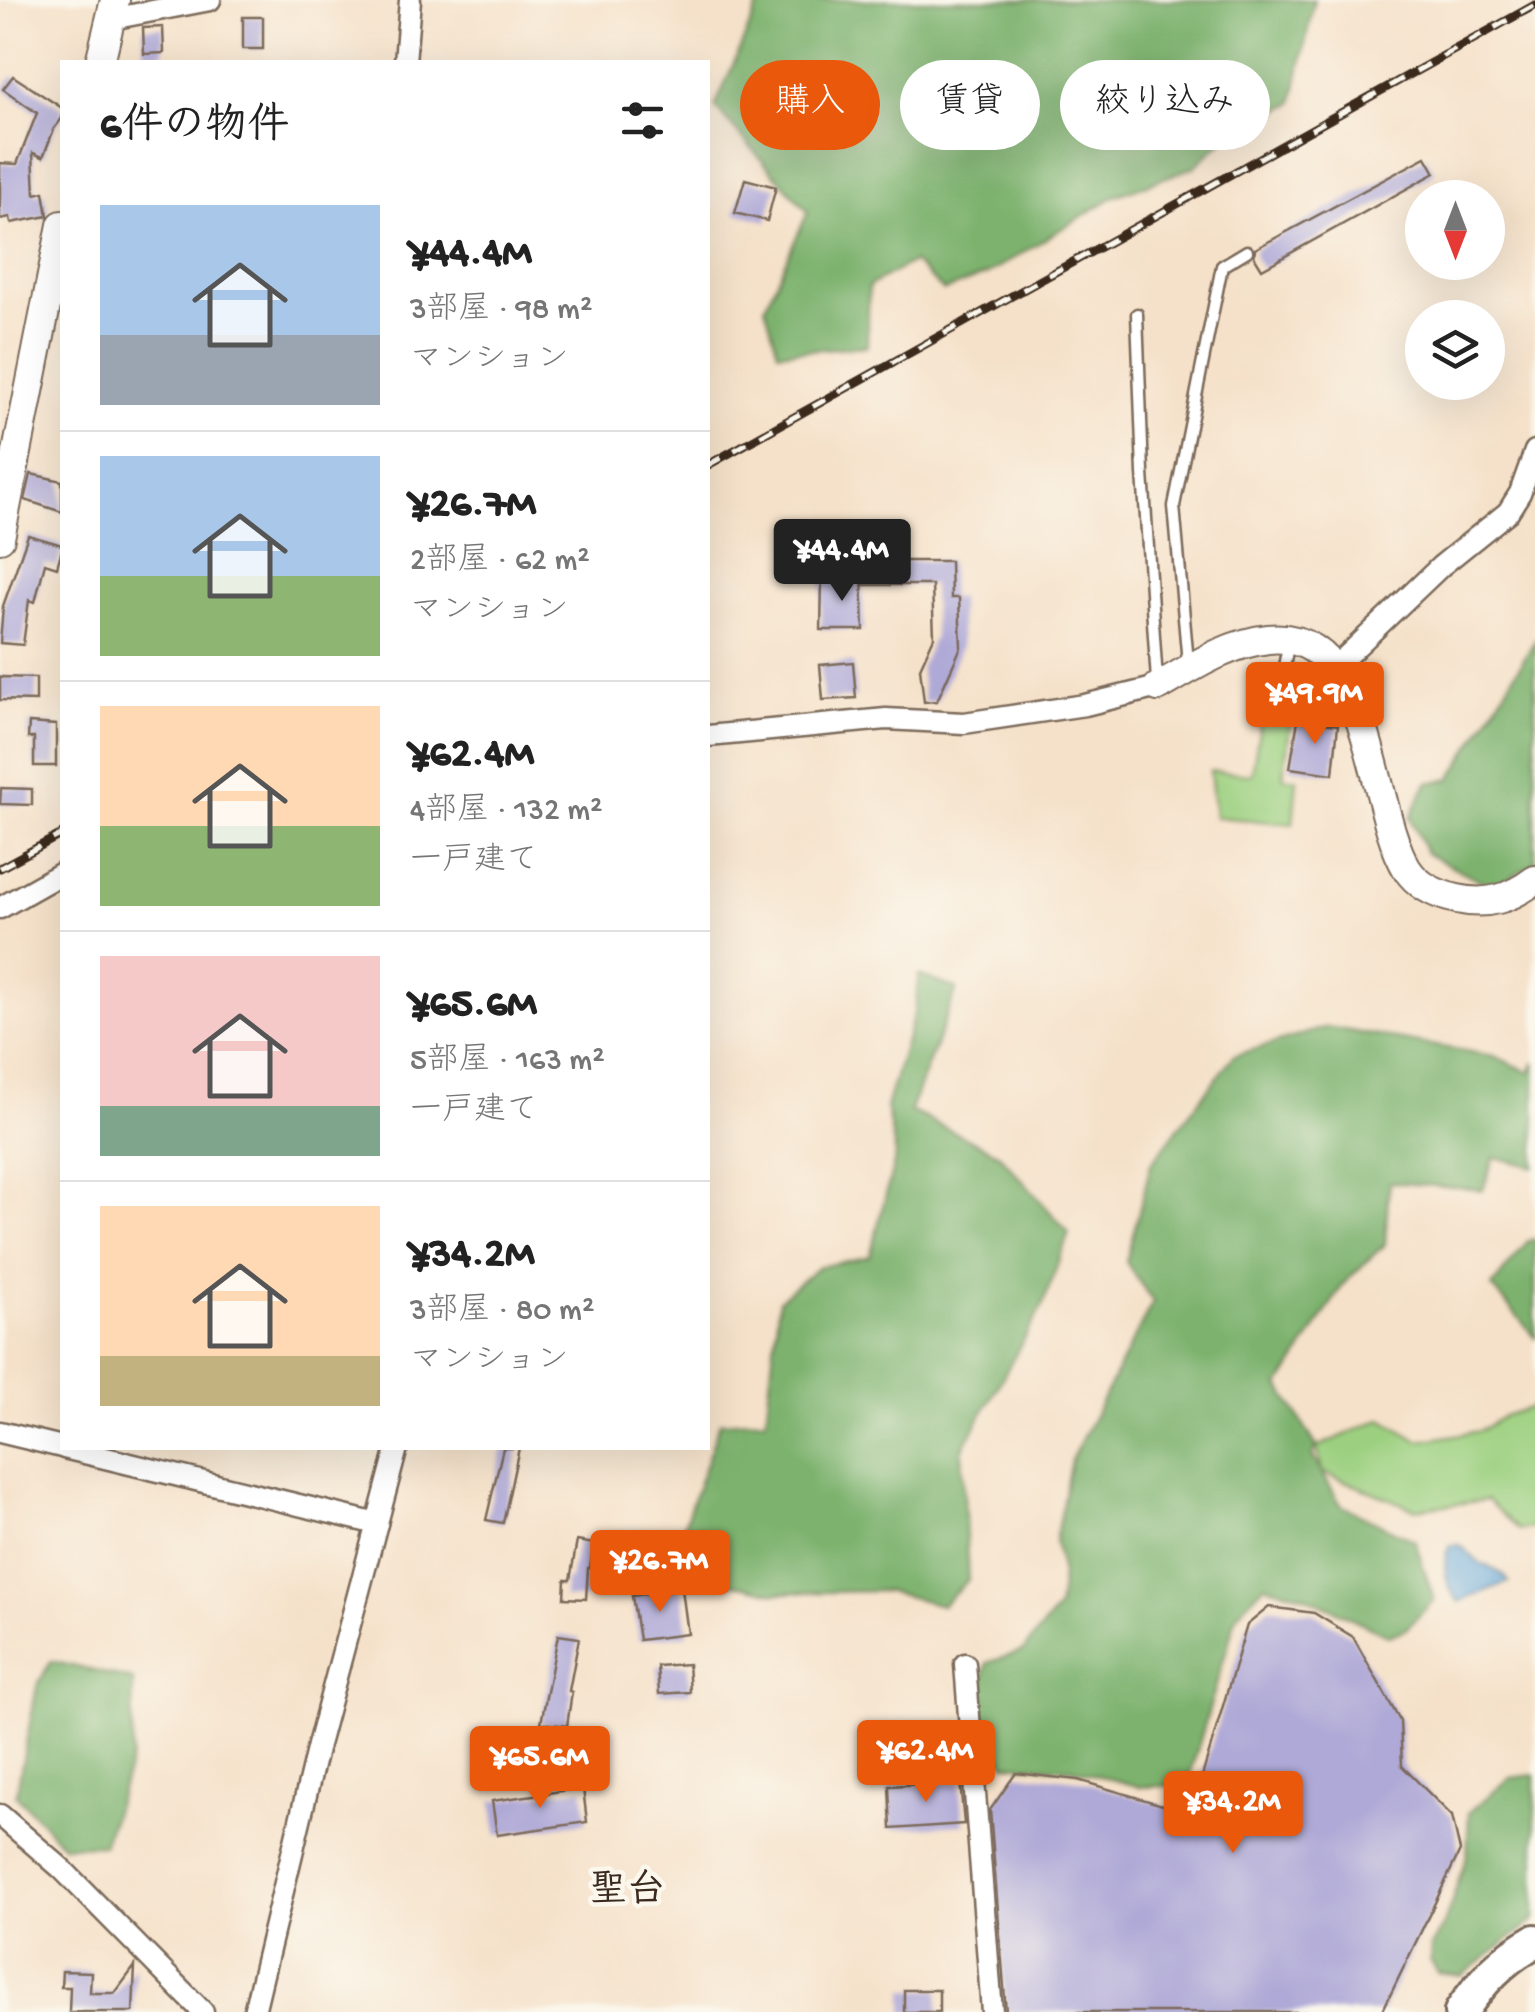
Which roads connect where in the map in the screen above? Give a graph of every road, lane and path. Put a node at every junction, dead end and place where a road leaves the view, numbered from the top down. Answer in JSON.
{"nodes":[{"id":1,"x":210,"y":0,"type":"edge"},
{"id":2,"x":410,"y":0,"type":"edge"},
{"id":3,"x":113,"y":9,"type":"edge"},
{"id":4,"x":100,"y":60,"type":"edge"},
{"id":5,"x":405,"y":60,"type":"edge"},
{"id":6,"x":60,"y":235,"type":"edge"},
{"id":7,"x":1246,"y":251,"type":"dead end"},
{"id":8,"x":1137,"y":314,"type":"dead end"},
{"id":9,"x":1535,"y":450,"type":"edge"},
{"id":10,"x":0,"y":538,"type":"edge"},
{"id":11,"x":1290,"y":640,"type":"junction"},
{"id":12,"x":1334,"y":668,"type":"junction"},
{"id":13,"x":1189,"y":669,"type":"junction"},
{"id":14,"x":1283,"y":672,"type":"dead end"},
{"id":15,"x":1158,"y":688,"type":"junction"},
{"id":16,"x":710,"y":736,"type":"edge"},
{"id":17,"x":60,"y":874,"type":"edge"},
{"id":18,"x":1535,"y":880,"type":"edge"},
{"id":19,"x":0,"y":908,"type":"edge"},
{"id":20,"x":0,"y":1432,"type":"edge"},
{"id":21,"x":60,"y":1446,"type":"edge"},
{"id":22,"x":396,"y":1450,"type":"edge"},
{"id":23,"x":102,"y":1452,"type":"edge"},
{"id":24,"x":377,"y":1524,"type":"junction"},
{"id":25,"x":966,"y":1664,"type":"dead end"},
{"id":26,"x":0,"y":1814,"type":"edge"},
{"id":27,"x":1535,"y":1941,"type":"edge"},
{"id":28,"x":1535,"y":1955,"type":"edge"},
{"id":29,"x":203,"y":2012,"type":"edge"},
{"id":30,"x":254,"y":2012,"type":"edge"},
{"id":31,"x":992,"y":2012,"type":"edge"},
{"id":32,"x":1462,"y":2012,"type":"edge"}],
"edges":[{"from":1,"to":3,"type":"street"},
{"from":2,"to":5,"type":"street"},
{"from":3,"to":4,"type":"street"},
{"from":6,"to":10,"type":"street"},
{"from":7,"to":13,"type":"lane"},
{"from":8,"to":15,"type":"lane"},
{"from":9,"to":12,"type":"street"},
{"from":11,"to":12,"type":"street"},
{"from":11,"to":13,"type":"street"},
{"from":11,"to":14,"type":"lane"},
{"from":12,"to":18,"type":"street"},
{"from":13,"to":15,"type":"street"},
{"from":15,"to":16,"type":"street"},
{"from":17,"to":19,"type":"street"},
{"from":20,"to":21,"type":"street"},
{"from":22,"to":24,"type":"street"},
{"from":23,"to":24,"type":"street"},
{"from":24,"to":30,"type":"street"},
{"from":25,"to":31,"type":"street"},
{"from":26,"to":29,"type":"street"},
{"from":27,"to":32,"type":"main road"},
{"from":28,"to":32,"type":"main road"}]}
